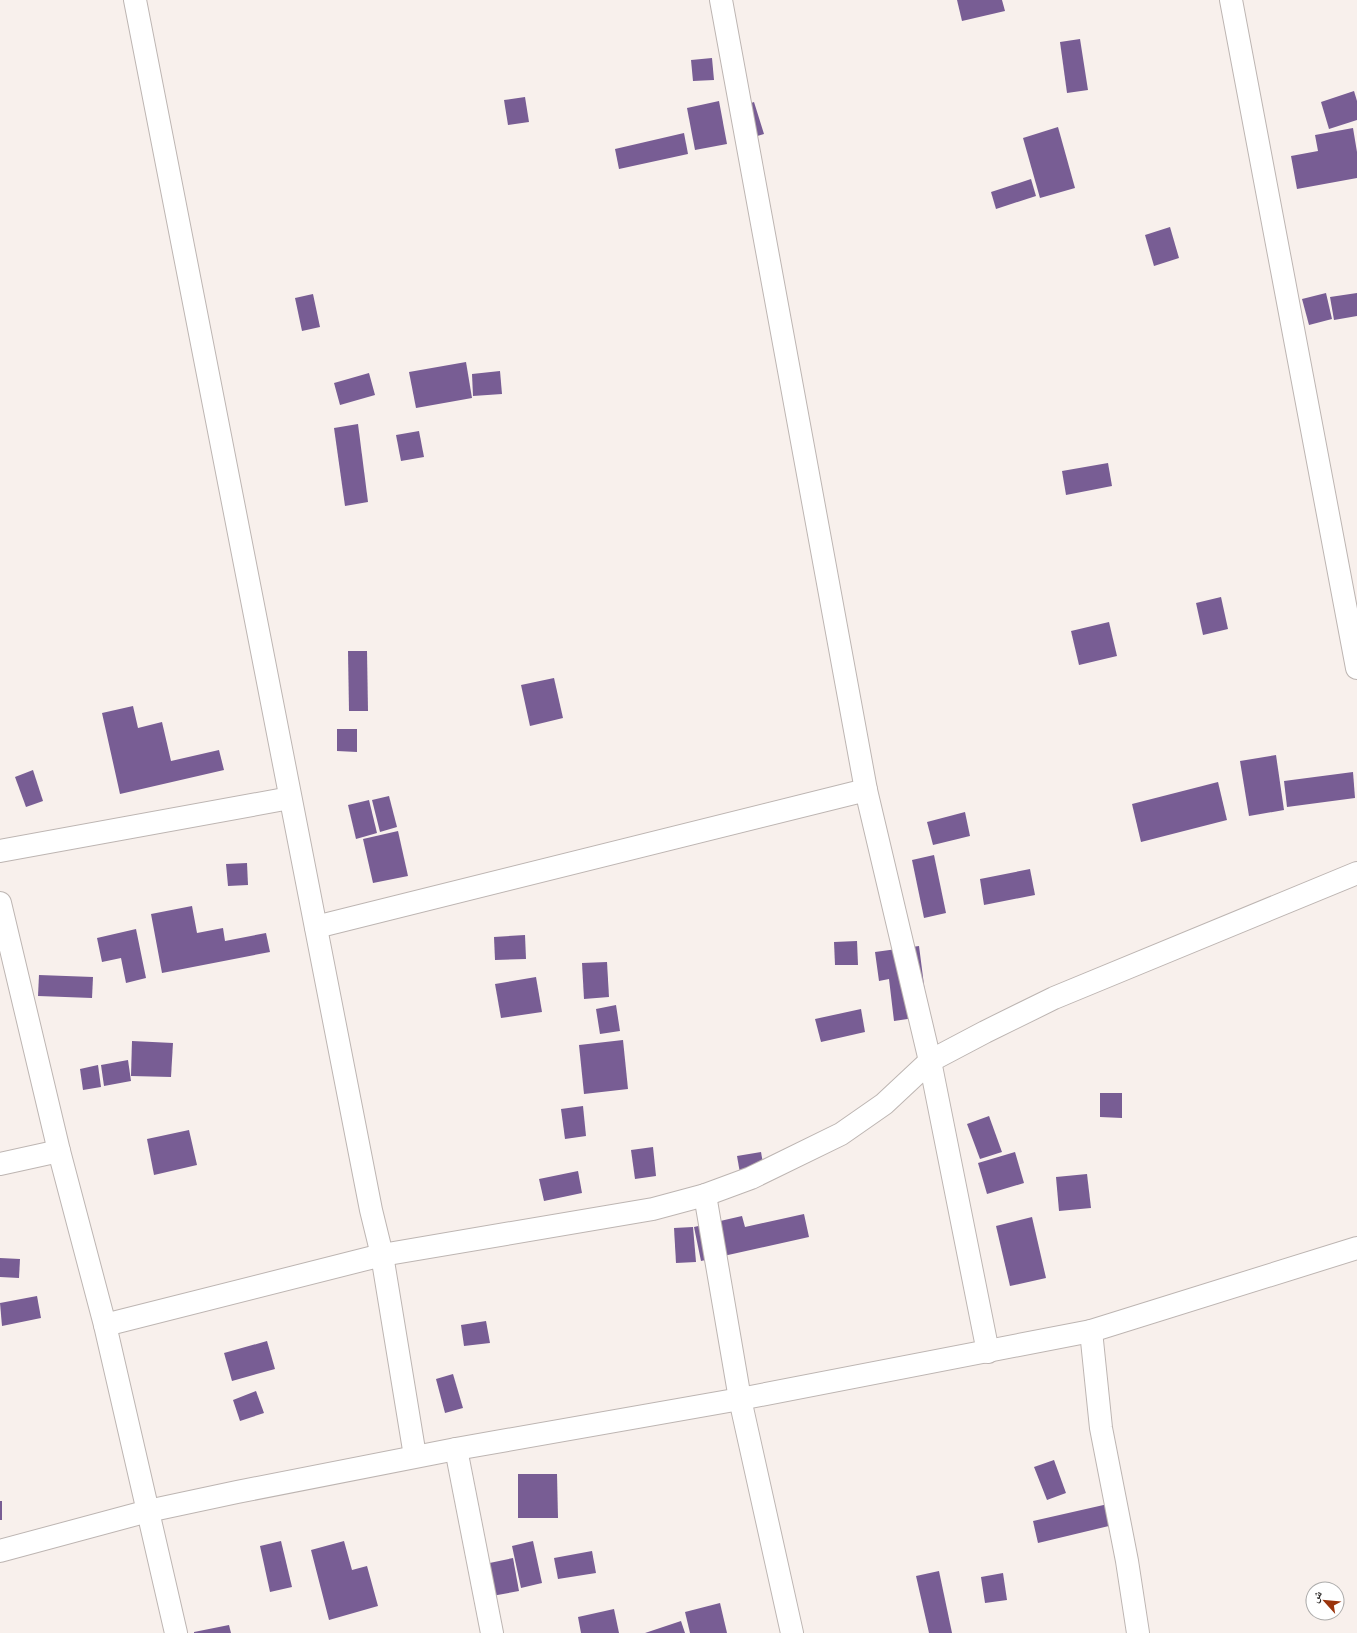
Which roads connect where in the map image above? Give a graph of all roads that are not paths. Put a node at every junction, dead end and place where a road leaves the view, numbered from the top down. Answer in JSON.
{"nodes":[{"id":1,"x":135,"y":0,"type":"edge"},
{"id":2,"x":722,"y":0,"type":"edge"},
{"id":3,"x":1231,"y":0,"type":"edge"},
{"id":4,"x":1357,"y":668,"type":"edge"},
{"id":5,"x":866,"y":790,"type":"junction"},
{"id":6,"x":290,"y":798,"type":"junction"},
{"id":7,"x":0,"y":851,"type":"edge"},
{"id":8,"x":1357,"y":873,"type":"edge"},
{"id":9,"x":0,"y":903,"type":"edge"},
{"id":10,"x":316,"y":927,"type":"junction"},
{"id":11,"x":930,"y":1061,"type":"junction"},
{"id":12,"x":59,"y":1151,"type":"junction"},
{"id":13,"x":0,"y":1164,"type":"edge"},
{"id":14,"x":705,"y":1195,"type":"junction"},
{"id":15,"x":1357,"y":1248,"type":"edge"},
{"id":16,"x":382,"y":1255,"type":"junction"},
{"id":17,"x":105,"y":1325,"type":"junction"},
{"id":18,"x":1091,"y":1331,"type":"junction"},
{"id":19,"x":988,"y":1352,"type":"junction"},
{"id":20,"x":740,"y":1399,"type":"junction"},
{"id":21,"x":456,"y":1448,"type":"junction"},
{"id":22,"x":415,"y":1456,"type":"junction"},
{"id":23,"x":148,"y":1511,"type":"junction"},
{"id":24,"x":0,"y":1551,"type":"edge"},
{"id":25,"x":176,"y":1633,"type":"edge"},
{"id":26,"x":492,"y":1633,"type":"edge"},
{"id":27,"x":792,"y":1633,"type":"edge"},
{"id":28,"x":1138,"y":1633,"type":"edge"}],
"edges":[{"from":1,"to":6,"type":"street"},
{"from":2,"to":5,"type":"street"},
{"from":3,"to":4,"type":"street"},
{"from":5,"to":10,"type":"street"},
{"from":5,"to":11,"type":"street"},
{"from":6,"to":7,"type":"street"},
{"from":6,"to":10,"type":"street"},
{"from":8,"to":11,"type":"street"},
{"from":9,"to":12,"type":"street"},
{"from":10,"to":16,"type":"street"},
{"from":11,"to":14,"type":"street"},
{"from":11,"to":19,"type":"street"},
{"from":12,"to":13,"type":"street"},
{"from":12,"to":17,"type":"street"},
{"from":14,"to":16,"type":"street"},
{"from":14,"to":20,"type":"street"},
{"from":15,"to":18,"type":"street"},
{"from":16,"to":17,"type":"street"},
{"from":16,"to":22,"type":"street"},
{"from":17,"to":23,"type":"street"},
{"from":18,"to":19,"type":"street"},
{"from":18,"to":28,"type":"street"},
{"from":19,"to":20,"type":"street"},
{"from":20,"to":21,"type":"street"},
{"from":20,"to":27,"type":"street"},
{"from":21,"to":22,"type":"street"},
{"from":21,"to":26,"type":"street"},
{"from":22,"to":23,"type":"street"},
{"from":23,"to":24,"type":"street"},
{"from":23,"to":25,"type":"street"}]}
